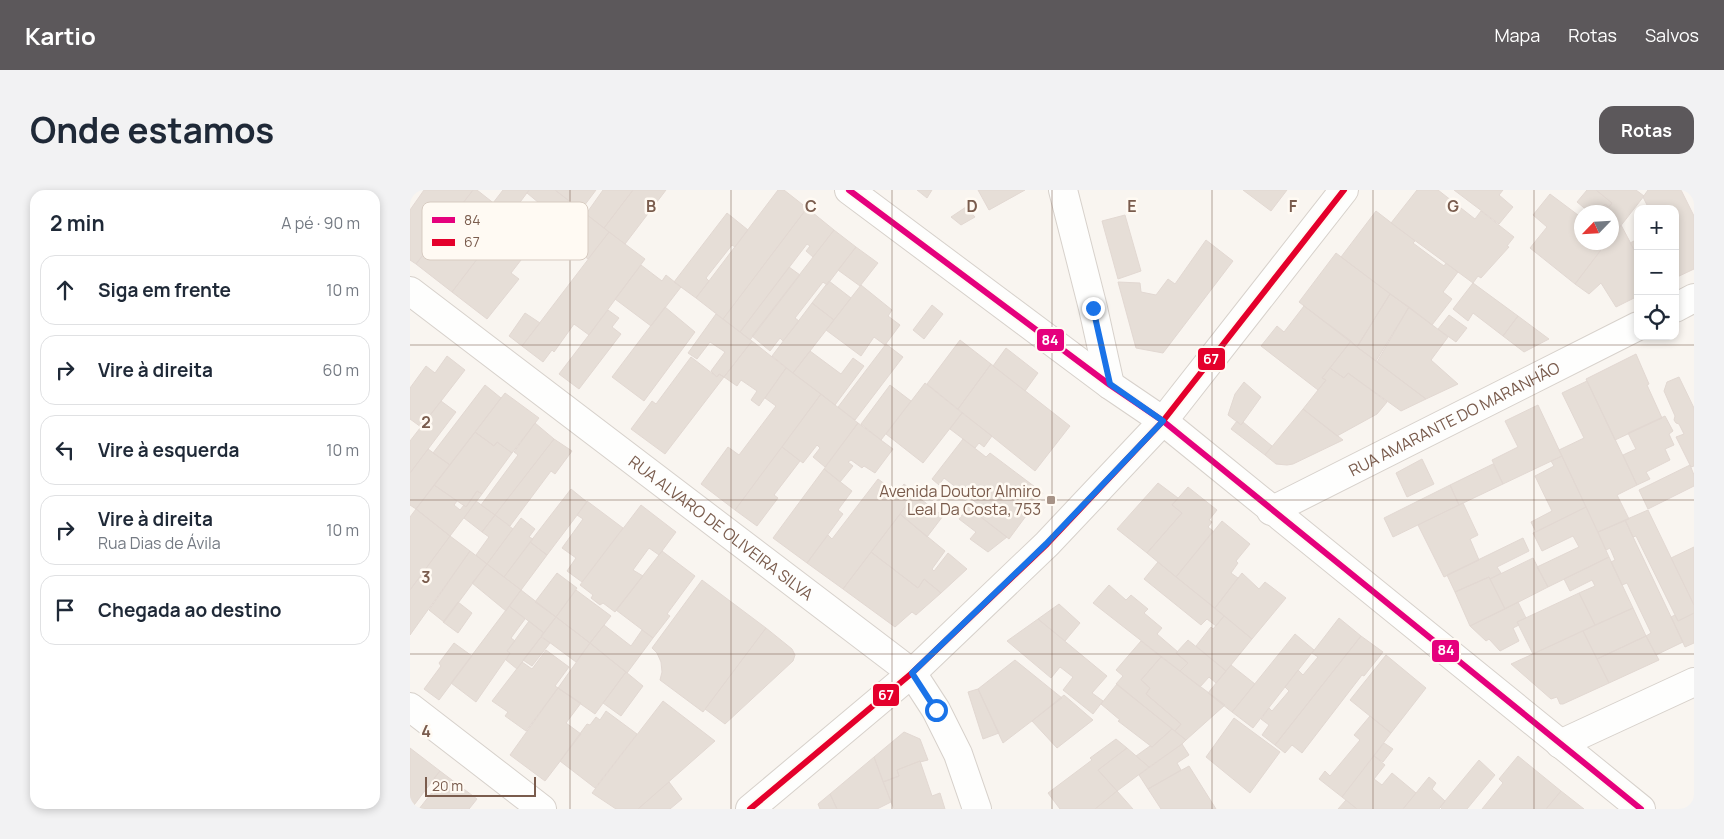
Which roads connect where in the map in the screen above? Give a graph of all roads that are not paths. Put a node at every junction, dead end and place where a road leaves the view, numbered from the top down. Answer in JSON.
{"nodes":[{"id":1,"x":849,"y":190,"type":"edge"},
{"id":2,"x":1063,"y":190,"type":"edge"},
{"id":3,"x":1344,"y":190,"type":"edge"},
{"id":4,"x":410,"y":291,"type":"edge"},
{"id":5,"x":1694,"y":298,"type":"edge"},
{"id":6,"x":1679,"y":306,"type":"edge"},
{"id":7,"x":1634,"y":328,"type":"edge"},
{"id":8,"x":1110,"y":384,"type":"junction"},
{"id":9,"x":1163,"y":421,"type":"junction"},
{"id":10,"x":1272,"y":511,"type":"junction"},
{"id":11,"x":912,"y":673,"type":"junction"},
{"id":12,"x":1694,"y":682,"type":"edge"},
{"id":13,"x":410,"y":707,"type":"edge"},
{"id":14,"x":1560,"y":744,"type":"junction"},
{"id":15,"x":542,"y":809,"type":"edge"},
{"id":16,"x":750,"y":809,"type":"edge"},
{"id":17,"x":978,"y":809,"type":"edge"},
{"id":18,"x":1640,"y":809,"type":"edge"}],
"edges":[{"from":1,"to":8,"type":"street"},
{"from":2,"to":8,"type":"street"},
{"from":3,"to":9,"type":"street"},
{"from":4,"to":11,"type":"street","name":"RUA ALVARO DE OLIVEIRA SILVA"},
{"from":5,"to":6,"type":"street"},
{"from":7,"to":10,"type":"street","name":"RUA AMARANTE DO MARANHÃO"},
{"from":8,"to":9,"type":"street"},
{"from":9,"to":10,"type":"street"},
{"from":9,"to":11,"type":"street"},
{"from":10,"to":14,"type":"street"},
{"from":11,"to":16,"type":"street"},
{"from":11,"to":17,"type":"street","name":"RUA ALVARO DE OLIVEIRA SILVA"},
{"from":12,"to":14,"type":"street"},
{"from":13,"to":15,"type":"street"},
{"from":14,"to":18,"type":"street"}]}
